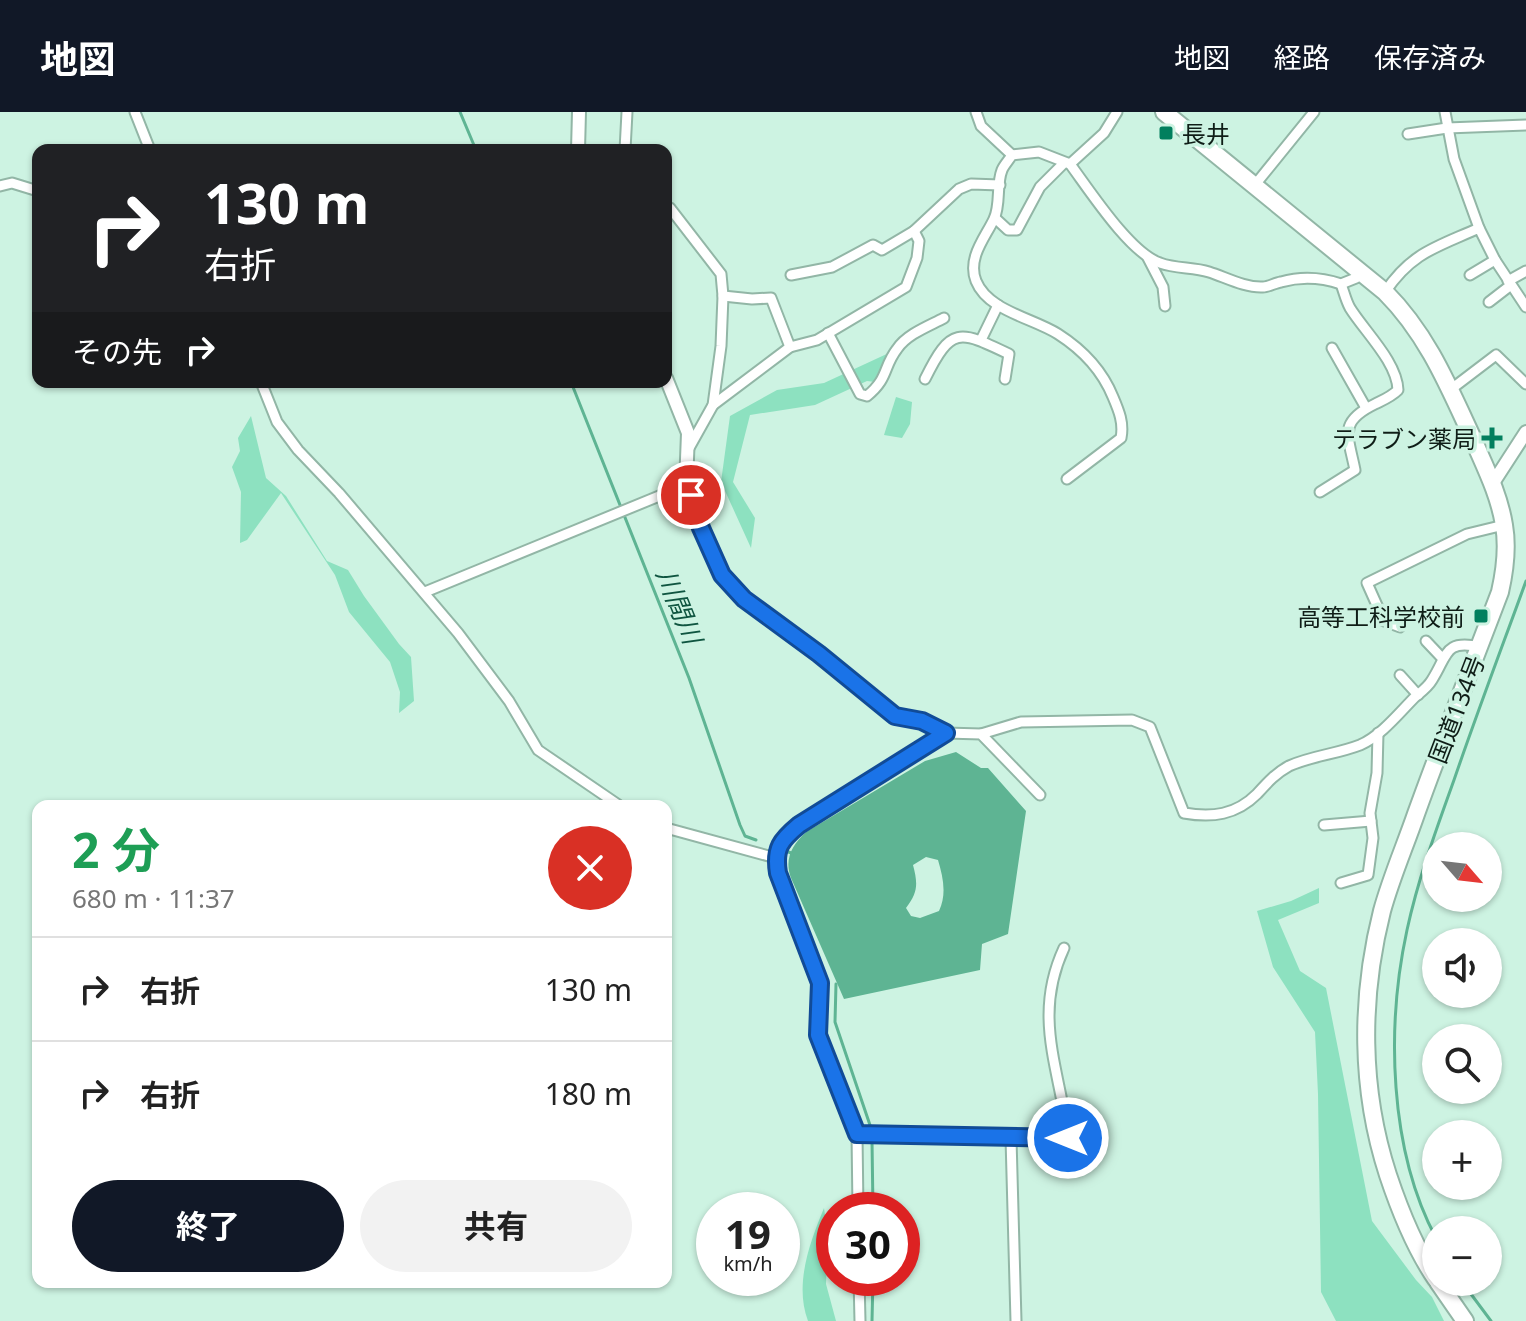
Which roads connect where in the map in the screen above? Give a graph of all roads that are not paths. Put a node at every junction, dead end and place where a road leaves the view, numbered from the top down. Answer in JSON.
{"nodes":[{"id":1,"x":135,"y":112,"type":"edge"},
{"id":2,"x":579,"y":112,"type":"edge"},
{"id":3,"x":627,"y":112,"type":"edge"},
{"id":4,"x":976,"y":112,"type":"edge"},
{"id":5,"x":1117,"y":112,"type":"edge"},
{"id":6,"x":1164,"y":112,"type":"edge"},
{"id":7,"x":1314,"y":112,"type":"edge"},
{"id":8,"x":1445,"y":112,"type":"edge"},
{"id":9,"x":1526,"y":125,"type":"edge"},
{"id":10,"x":1447,"y":128,"type":"junction"},
{"id":11,"x":1408,"y":134,"type":"dead end"},
{"id":12,"x":148,"y":144,"type":"edge"},
{"id":13,"x":578,"y":144,"type":"edge"},
{"id":14,"x":625,"y":144,"type":"edge"},
{"id":15,"x":1012,"y":155,"type":"junction"},
{"id":16,"x":1067,"y":164,"type":"junction"},
{"id":17,"x":1000,"y":185,"type":"junction"},
{"id":18,"x":0,"y":186,"type":"edge"},
{"id":19,"x":1254,"y":186,"type":"junction"},
{"id":20,"x":32,"y":189,"type":"edge"},
{"id":21,"x":672,"y":211,"type":"edge"},
{"id":22,"x":995,"y":218,"type":"junction"},
{"id":23,"x":1479,"y":228,"type":"junction"},
{"id":24,"x":914,"y":231,"type":"junction"},
{"id":25,"x":1148,"y":258,"type":"junction"},
{"id":26,"x":1495,"y":260,"type":"junction"},
{"id":27,"x":1526,"y":271,"type":"edge"},
{"id":28,"x":1361,"y":272,"type":"junction"},
{"id":29,"x":791,"y":275,"type":"dead end"},
{"id":30,"x":1470,"y":275,"type":"dead end"},
{"id":31,"x":1510,"y":283,"type":"junction"},
{"id":32,"x":1341,"y":284,"type":"junction"},
{"id":33,"x":1385,"y":292,"type":"junction"},
{"id":34,"x":723,"y":296,"type":"junction"},
{"id":35,"x":1489,"y":302,"type":"dead end"},
{"id":36,"x":998,"y":305,"type":"junction"},
{"id":37,"x":1165,"y":306,"type":"dead end"},
{"id":38,"x":1526,"y":307,"type":"edge"},
{"id":39,"x":944,"y":318,"type":"dead end"},
{"id":40,"x":828,"y":333,"type":"junction"},
{"id":41,"x":981,"y":340,"type":"junction"},
{"id":42,"x":790,"y":347,"type":"junction"},
{"id":43,"x":1332,"y":348,"type":"dead end"},
{"id":44,"x":925,"y":379,"type":"dead end"},
{"id":45,"x":1005,"y":379,"type":"dead end"},
{"id":46,"x":1526,"y":384,"type":"edge"},
{"id":47,"x":263,"y":388,"type":"edge"},
{"id":48,"x":670,"y":388,"type":"edge"},
{"id":49,"x":1450,"y":390,"type":"junction"},
{"id":50,"x":713,"y":405,"type":"junction"},
{"id":51,"x":1366,"y":408,"type":"junction"},
{"id":52,"x":1526,"y":432,"type":"edge"},
{"id":53,"x":689,"y":449,"type":"junction"},
{"id":54,"x":1067,"y":479,"type":"dead end"},
{"id":55,"x":1493,"y":483,"type":"junction"},
{"id":56,"x":686,"y":485,"type":"junction"},
{"id":57,"x":1320,"y":492,"type":"dead end"},
{"id":58,"x":1504,"y":525,"type":"junction"},
{"id":59,"x":425,"y":592,"type":"junction"},
{"id":60,"x":1400,"y":627,"type":"dead end"},
{"id":61,"x":1426,"y":641,"type":"dead end"},
{"id":62,"x":1480,"y":647,"type":"junction"},
{"id":63,"x":1443,"y":659,"type":"junction"},
{"id":64,"x":1400,"y":675,"type":"dead end"},
{"id":65,"x":1418,"y":695,"type":"junction"},
{"id":66,"x":946,"y":733,"type":"junction"},
{"id":67,"x":1378,"y":733,"type":"junction"},
{"id":68,"x":981,"y":734,"type":"junction"},
{"id":69,"x":1040,"y":795,"type":"dead end"},
{"id":70,"x":611,"y":800,"type":"edge"},
{"id":71,"x":1371,"y":821,"type":"junction"},
{"id":72,"x":1324,"y":825,"type":"dead end"},
{"id":73,"x":672,"y":830,"type":"edge"},
{"id":74,"x":776,"y":858,"type":"junction"},
{"id":75,"x":1341,"y":883,"type":"dead end"},
{"id":76,"x":1064,"y":948,"type":"dead end"},
{"id":77,"x":857,"y":1134,"type":"junction"},
{"id":78,"x":1011,"y":1138,"type":"junction"},
{"id":79,"x":858,"y":1192,"type":"edge"},
{"id":80,"x":1422,"y":1255,"type":"edge"},
{"id":81,"x":859,"y":1296,"type":"edge"},
{"id":82,"x":1448,"y":1296,"type":"edge"},
{"id":83,"x":860,"y":1321,"type":"edge"},
{"id":84,"x":1016,"y":1321,"type":"edge"},
{"id":85,"x":1465,"y":1321,"type":"edge"}],
"edges":[{"from":1,"to":12,"type":"street"},
{"from":2,"to":13,"type":"street"},
{"from":3,"to":14,"type":"street"},
{"from":4,"to":15,"type":"street"},
{"from":5,"to":16,"type":"street"},
{"from":6,"to":19,"type":"highway","name":"国道134号"},
{"from":7,"to":19,"type":"street"},
{"from":8,"to":10,"type":"street"},
{"from":9,"to":10,"type":"street"},
{"from":10,"to":11,"type":"street"},
{"from":10,"to":23,"type":"street"},
{"from":15,"to":16,"type":"street"},
{"from":15,"to":17,"type":"street"},
{"from":16,"to":22,"type":"street"},
{"from":16,"to":25,"type":"street"},
{"from":17,"to":22,"type":"street"},
{"from":17,"to":24,"type":"street"},
{"from":18,"to":20,"type":"street"},
{"from":19,"to":28,"type":"highway","name":"国道134号"},
{"from":21,"to":34,"type":"street"},
{"from":22,"to":36,"type":"street"},
{"from":23,"to":26,"type":"street"},
{"from":23,"to":33,"type":"street"},
{"from":24,"to":29,"type":"street"},
{"from":24,"to":40,"type":"street"},
{"from":25,"to":32,"type":"street"},
{"from":25,"to":37,"type":"street"},
{"from":26,"to":30,"type":"street"},
{"from":26,"to":31,"type":"street"},
{"from":27,"to":31,"type":"street"},
{"from":28,"to":32,"type":"street"},
{"from":28,"to":33,"type":"highway","name":"国道134号"},
{"from":31,"to":35,"type":"street"},
{"from":31,"to":38,"type":"street"},
{"from":32,"to":51,"type":"street"},
{"from":33,"to":49,"type":"highway","name":"国道134号"},
{"from":34,"to":42,"type":"street"},
{"from":34,"to":50,"type":"street"},
{"from":36,"to":41,"type":"street"},
{"from":36,"to":54,"type":"street"},
{"from":39,"to":40,"type":"street"},
{"from":40,"to":42,"type":"street"},
{"from":41,"to":44,"type":"street"},
{"from":41,"to":45,"type":"street"},
{"from":42,"to":50,"type":"street"},
{"from":43,"to":51,"type":"street"},
{"from":46,"to":49,"type":"street"},
{"from":47,"to":59,"type":"street"},
{"from":48,"to":53,"type":"street"},
{"from":49,"to":55,"type":"highway","name":"国道134号"},
{"from":50,"to":53,"type":"street"},
{"from":51,"to":57,"type":"street"},
{"from":52,"to":55,"type":"street"},
{"from":53,"to":56,"type":"street"},
{"from":55,"to":58,"type":"highway","name":"国道134号"},
{"from":56,"to":59,"type":"street"},
{"from":56,"to":66,"type":"street"},
{"from":58,"to":60,"type":"street"},
{"from":58,"to":62,"type":"highway","name":"国道134号"},
{"from":59,"to":70,"type":"street"},
{"from":61,"to":63,"type":"street"},
{"from":62,"to":63,"type":"street"},
{"from":62,"to":80,"type":"highway","name":"国道134号"},
{"from":63,"to":65,"type":"street"},
{"from":64,"to":65,"type":"street"},
{"from":65,"to":67,"type":"street"},
{"from":66,"to":68,"type":"street"},
{"from":66,"to":74,"type":"street"},
{"from":67,"to":68,"type":"street"},
{"from":67,"to":71,"type":"street"},
{"from":68,"to":69,"type":"street"},
{"from":71,"to":72,"type":"street"},
{"from":71,"to":75,"type":"street"},
{"from":73,"to":74,"type":"street"},
{"from":74,"to":77,"type":"street"},
{"from":76,"to":78,"type":"street"},
{"from":77,"to":78,"type":"street"},
{"from":77,"to":79,"type":"street"},
{"from":78,"to":84,"type":"street"},
{"from":81,"to":83,"type":"street"},
{"from":82,"to":85,"type":"highway","name":"国道134号"}]}
